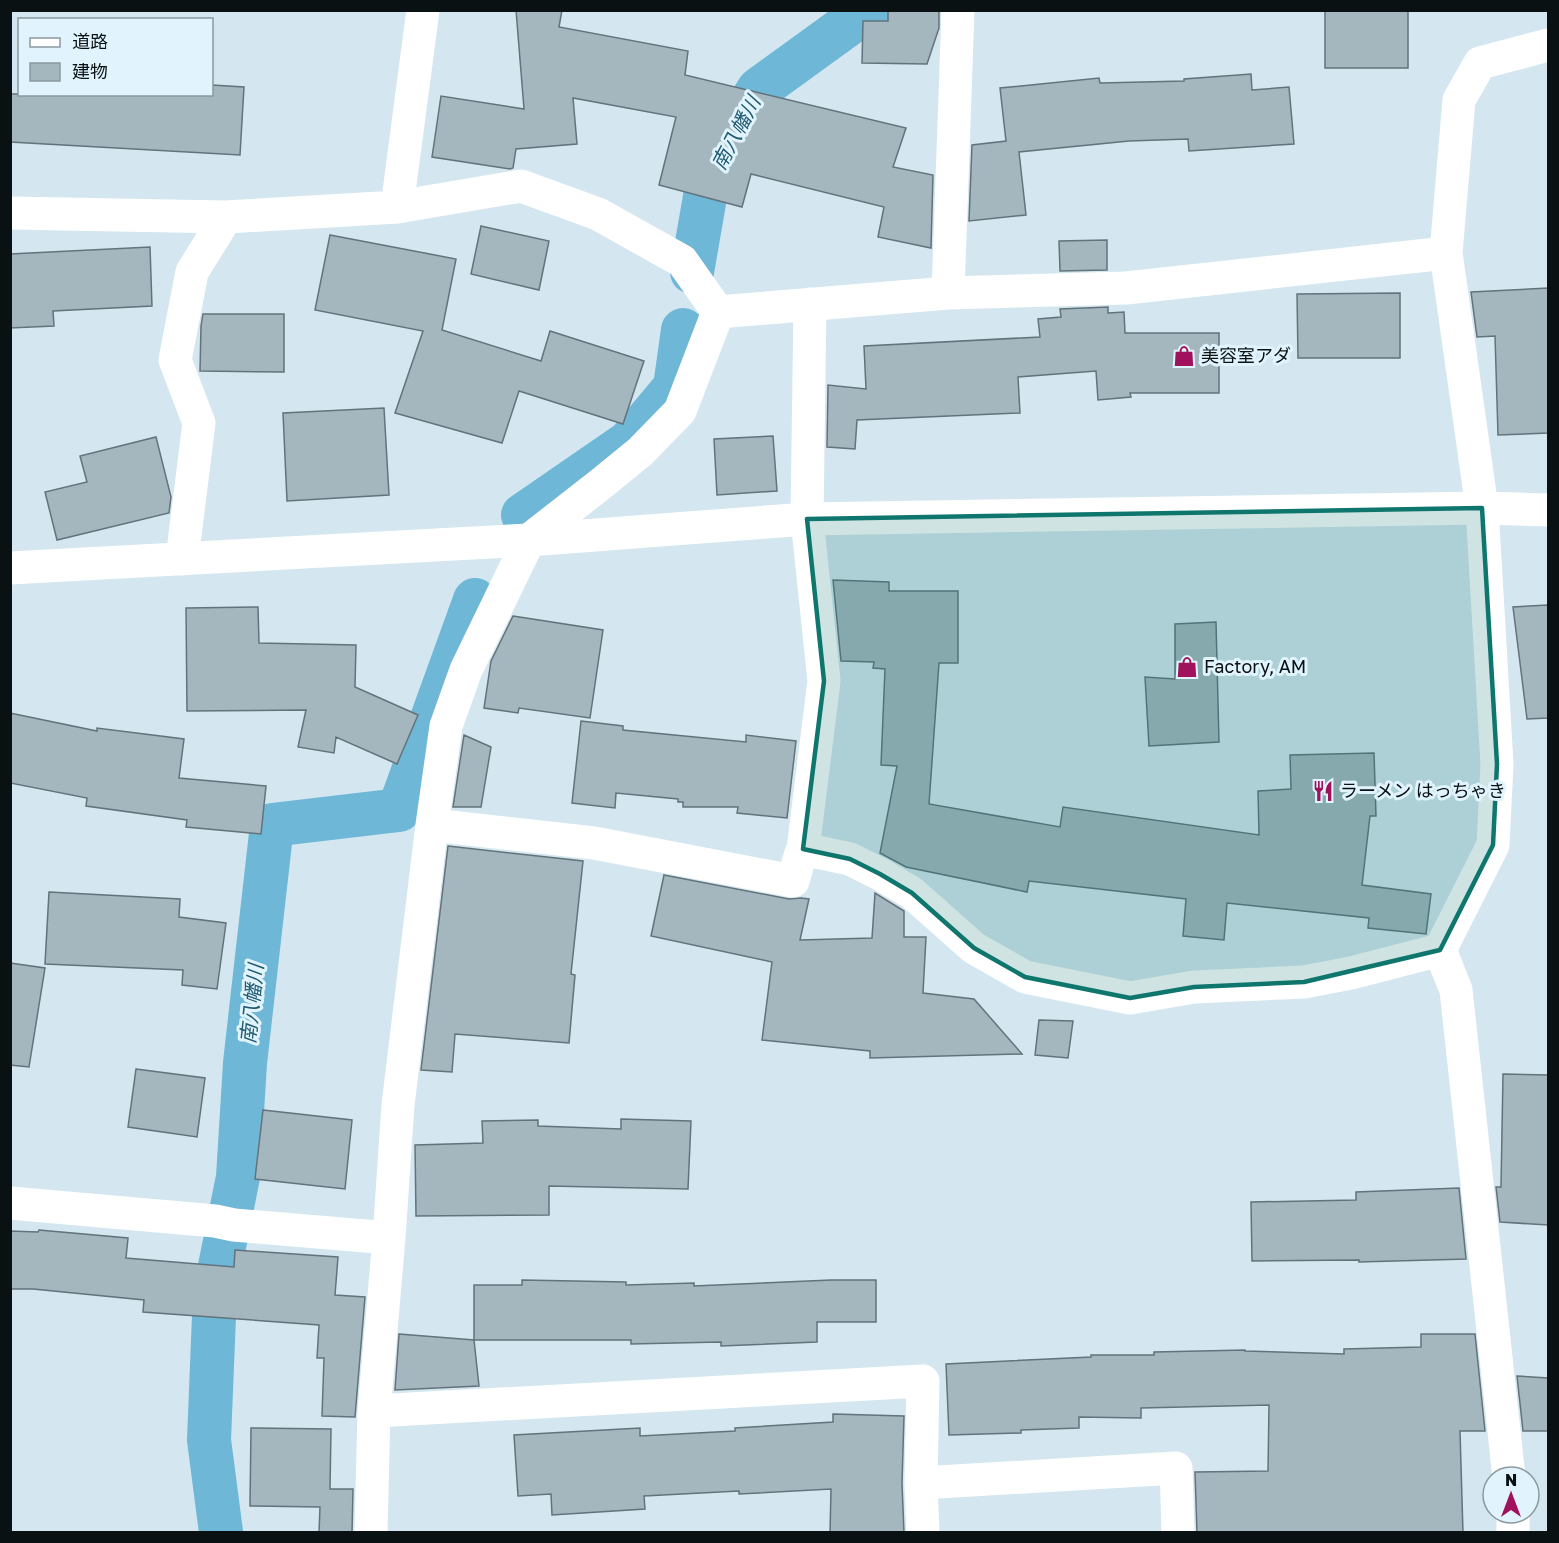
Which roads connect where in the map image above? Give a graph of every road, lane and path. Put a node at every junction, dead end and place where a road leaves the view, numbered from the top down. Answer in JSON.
{"nodes":[{"id":1,"x":423,"y":10,"type":"edge"},
{"id":2,"x":958,"y":10,"type":"edge"},
{"id":3,"x":1548,"y":45,"type":"edge"},
{"id":4,"x":397,"y":207,"type":"junction"},
{"id":5,"x":10,"y":213,"type":"edge"},
{"id":6,"x":226,"y":217,"type":"junction"},
{"id":7,"x":1446,"y":253,"type":"junction"},
{"id":8,"x":948,"y":293,"type":"junction"},
{"id":9,"x":810,"y":304,"type":"junction"},
{"id":10,"x":718,"y":312,"type":"junction"},
{"id":11,"x":1482,"y":508,"type":"junction"},
{"id":12,"x":1548,"y":510,"type":"edge"},
{"id":13,"x":807,"y":519,"type":"junction"},
{"id":14,"x":529,"y":540,"type":"junction"},
{"id":15,"x":182,"y":559,"type":"junction"},
{"id":16,"x":10,"y":568,"type":"edge"},
{"id":17,"x":432,"y":825,"type":"junction"},
{"id":18,"x":803,"y":849,"type":"junction"},
{"id":19,"x":1440,"y":950,"type":"junction"},
{"id":20,"x":10,"y":1203,"type":"edge"},
{"id":21,"x":389,"y":1238,"type":"junction"},
{"id":22,"x":374,"y":1411,"type":"junction"},
{"id":23,"x":1508,"y":1465,"type":"edge"},
{"id":24,"x":921,"y":1482,"type":"junction"},
{"id":25,"x":371,"y":1533,"type":"edge"},
{"id":26,"x":923,"y":1533,"type":"edge"},
{"id":27,"x":1178,"y":1533,"type":"edge"}],
"edges":[{"from":1,"to":4,"type":"street"},
{"from":2,"to":8,"type":"street"},
{"from":3,"to":7,"type":"street"},
{"from":4,"to":6,"type":"street"},
{"from":4,"to":10,"type":"street"},
{"from":5,"to":6,"type":"street"},
{"from":6,"to":15,"type":"street"},
{"from":7,"to":8,"type":"street"},
{"from":7,"to":11,"type":"street"},
{"from":8,"to":9,"type":"street"},
{"from":9,"to":10,"type":"street"},
{"from":9,"to":13,"type":"street"},
{"from":10,"to":14,"type":"street"},
{"from":11,"to":12,"type":"street"},
{"from":11,"to":13,"type":"street"},
{"from":11,"to":19,"type":"street"},
{"from":13,"to":14,"type":"street"},
{"from":13,"to":18,"type":"street"},
{"from":14,"to":15,"type":"street"},
{"from":14,"to":17,"type":"street"},
{"from":15,"to":16,"type":"street"},
{"from":17,"to":18,"type":"street"},
{"from":17,"to":21,"type":"street"},
{"from":18,"to":19,"type":"street"},
{"from":19,"to":23,"type":"street"},
{"from":20,"to":21,"type":"street"},
{"from":21,"to":22,"type":"street"},
{"from":22,"to":24,"type":"street"},
{"from":22,"to":25,"type":"street"},
{"from":24,"to":26,"type":"street"},
{"from":24,"to":27,"type":"street"}]}
